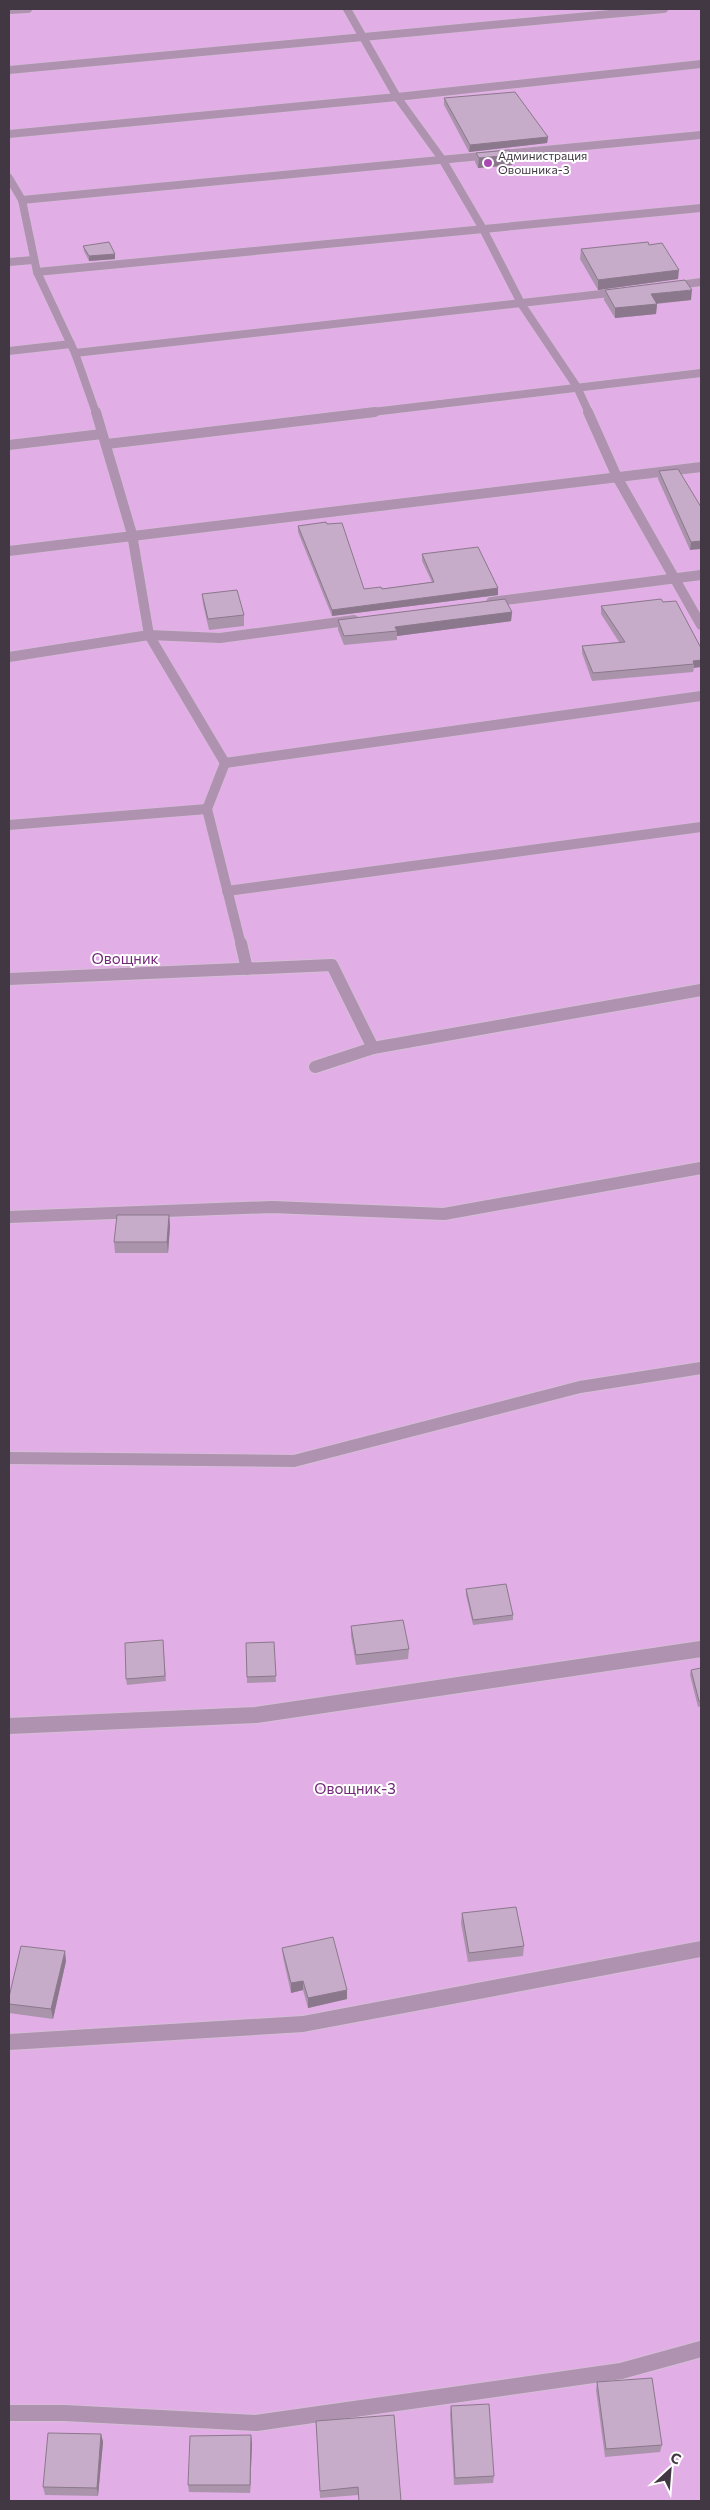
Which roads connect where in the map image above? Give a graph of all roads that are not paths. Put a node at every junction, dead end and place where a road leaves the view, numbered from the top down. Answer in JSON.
{"nodes":[{"id":1,"x":28,"y":9,"type":"edge"},
{"id":2,"x":347,"y":9,"type":"edge"},
{"id":3,"x":664,"y":9,"type":"edge"},
{"id":4,"x":9,"y":10,"type":"edge"},
{"id":5,"x":362,"y":36,"type":"junction"},
{"id":6,"x":701,"y":64,"type":"edge"},
{"id":7,"x":9,"y":70,"type":"edge"},
{"id":8,"x":397,"y":97,"type":"junction"},
{"id":9,"x":9,"y":134,"type":"edge"},
{"id":10,"x":701,"y":136,"type":"edge"},
{"id":11,"x":442,"y":160,"type":"junction"},
{"id":12,"x":9,"y":178,"type":"edge"},
{"id":13,"x":11,"y":188,"type":"edge"},
{"id":14,"x":22,"y":200,"type":"junction"},
{"id":15,"x":701,"y":208,"type":"edge"},
{"id":16,"x":483,"y":229,"type":"junction"},
{"id":17,"x":33,"y":260,"type":"junction"},
{"id":18,"x":9,"y":262,"type":"edge"},
{"id":19,"x":37,"y":272,"type":"junction"},
{"id":20,"x":701,"y":282,"type":"edge"},
{"id":21,"x":664,"y":287,"type":"edge"},
{"id":22,"x":626,"y":292,"type":"edge"},
{"id":23,"x":522,"y":305,"type":"junction"},
{"id":24,"x":71,"y":344,"type":"junction"},
{"id":25,"x":9,"y":351,"type":"edge"},
{"id":26,"x":75,"y":354,"type":"junction"},
{"id":27,"x":701,"y":373,"type":"edge"},
{"id":28,"x":577,"y":387,"type":"junction"},
{"id":29,"x":102,"y":434,"type":"junction"},
{"id":30,"x":107,"y":444,"type":"junction"},
{"id":31,"x":9,"y":445,"type":"edge"},
{"id":32,"x":701,"y":467,"type":"edge"},
{"id":33,"x":616,"y":478,"type":"junction"},
{"id":34,"x":132,"y":534,"type":"junction"},
{"id":35,"x":9,"y":550,"type":"edge"},
{"id":36,"x":701,"y":575,"type":"edge"},
{"id":37,"x":674,"y":578,"type":"junction"},
{"id":38,"x":477,"y":604,"type":"edge"},
{"id":39,"x":368,"y":618,"type":"edge"},
{"id":40,"x":701,"y":625,"type":"edge"},
{"id":41,"x":149,"y":635,"type":"junction"},
{"id":42,"x":9,"y":657,"type":"edge"},
{"id":43,"x":701,"y":696,"type":"edge"},
{"id":44,"x":225,"y":763,"type":"junction"},
{"id":45,"x":207,"y":809,"type":"junction"},
{"id":46,"x":9,"y":825,"type":"edge"},
{"id":47,"x":701,"y":827,"type":"edge"},
{"id":48,"x":226,"y":891,"type":"junction"},
{"id":49,"x":247,"y":969,"type":"junction"},
{"id":50,"x":9,"y":979,"type":"edge"},
{"id":51,"x":701,"y":990,"type":"edge"},
{"id":52,"x":372,"y":1048,"type":"junction"},
{"id":53,"x":315,"y":1067,"type":"dead end"},
{"id":54,"x":701,"y":1168,"type":"edge"},
{"id":55,"x":9,"y":1217,"type":"edge"},
{"id":56,"x":701,"y":1368,"type":"edge"},
{"id":57,"x":9,"y":1458,"type":"edge"},
{"id":58,"x":701,"y":1649,"type":"edge"},
{"id":59,"x":9,"y":1726,"type":"edge"},
{"id":60,"x":701,"y":1949,"type":"edge"},
{"id":61,"x":9,"y":2042,"type":"edge"},
{"id":62,"x":701,"y":2349,"type":"edge"},
{"id":63,"x":9,"y":2413,"type":"edge"}],
"edges":[{"from":1,"to":4,"type":"lane"},
{"from":2,"to":5,"type":"lane"},
{"from":3,"to":5,"type":"lane"},
{"from":5,"to":7,"type":"lane"},
{"from":5,"to":8,"type":"lane"},
{"from":6,"to":8,"type":"lane"},
{"from":8,"to":9,"type":"lane"},
{"from":8,"to":11,"type":"lane"},
{"from":10,"to":11,"type":"lane"},
{"from":11,"to":14,"type":"lane"},
{"from":11,"to":16,"type":"lane"},
{"from":12,"to":13,"type":"lane"},
{"from":13,"to":14,"type":"lane"},
{"from":14,"to":17,"type":"lane"},
{"from":15,"to":16,"type":"lane"},
{"from":16,"to":19,"type":"lane"},
{"from":16,"to":23,"type":"lane"},
{"from":17,"to":18,"type":"lane"},
{"from":17,"to":19,"type":"lane"},
{"from":19,"to":24,"type":"lane"},
{"from":20,"to":21,"type":"lane"},
{"from":22,"to":23,"type":"lane"},
{"from":23,"to":26,"type":"lane"},
{"from":23,"to":28,"type":"lane"},
{"from":24,"to":25,"type":"lane"},
{"from":24,"to":26,"type":"lane"},
{"from":26,"to":29,"type":"lane"},
{"from":27,"to":28,"type":"lane"},
{"from":28,"to":30,"type":"lane"},
{"from":28,"to":33,"type":"lane"},
{"from":29,"to":30,"type":"lane"},
{"from":29,"to":31,"type":"lane"},
{"from":30,"to":34,"type":"lane"},
{"from":32,"to":33,"type":"lane"},
{"from":33,"to":34,"type":"lane"},
{"from":33,"to":37,"type":"lane"},
{"from":34,"to":35,"type":"lane"},
{"from":34,"to":41,"type":"lane"},
{"from":36,"to":37,"type":"lane"},
{"from":37,"to":38,"type":"lane"},
{"from":37,"to":40,"type":"lane"},
{"from":39,"to":41,"type":"lane"},
{"from":41,"to":42,"type":"lane"},
{"from":41,"to":44,"type":"lane"},
{"from":43,"to":44,"type":"lane"},
{"from":44,"to":45,"type":"lane"},
{"from":45,"to":46,"type":"lane"},
{"from":45,"to":48,"type":"lane"},
{"from":47,"to":48,"type":"lane"},
{"from":48,"to":49,"type":"lane"},
{"from":49,"to":50,"type":"lane"},
{"from":49,"to":52,"type":"lane"},
{"from":51,"to":52,"type":"lane"},
{"from":52,"to":53,"type":"lane"},
{"from":54,"to":55,"type":"lane"},
{"from":56,"to":57,"type":"lane"},
{"from":58,"to":59,"type":"lane"},
{"from":60,"to":61,"type":"lane"},
{"from":62,"to":63,"type":"lane"}]}
